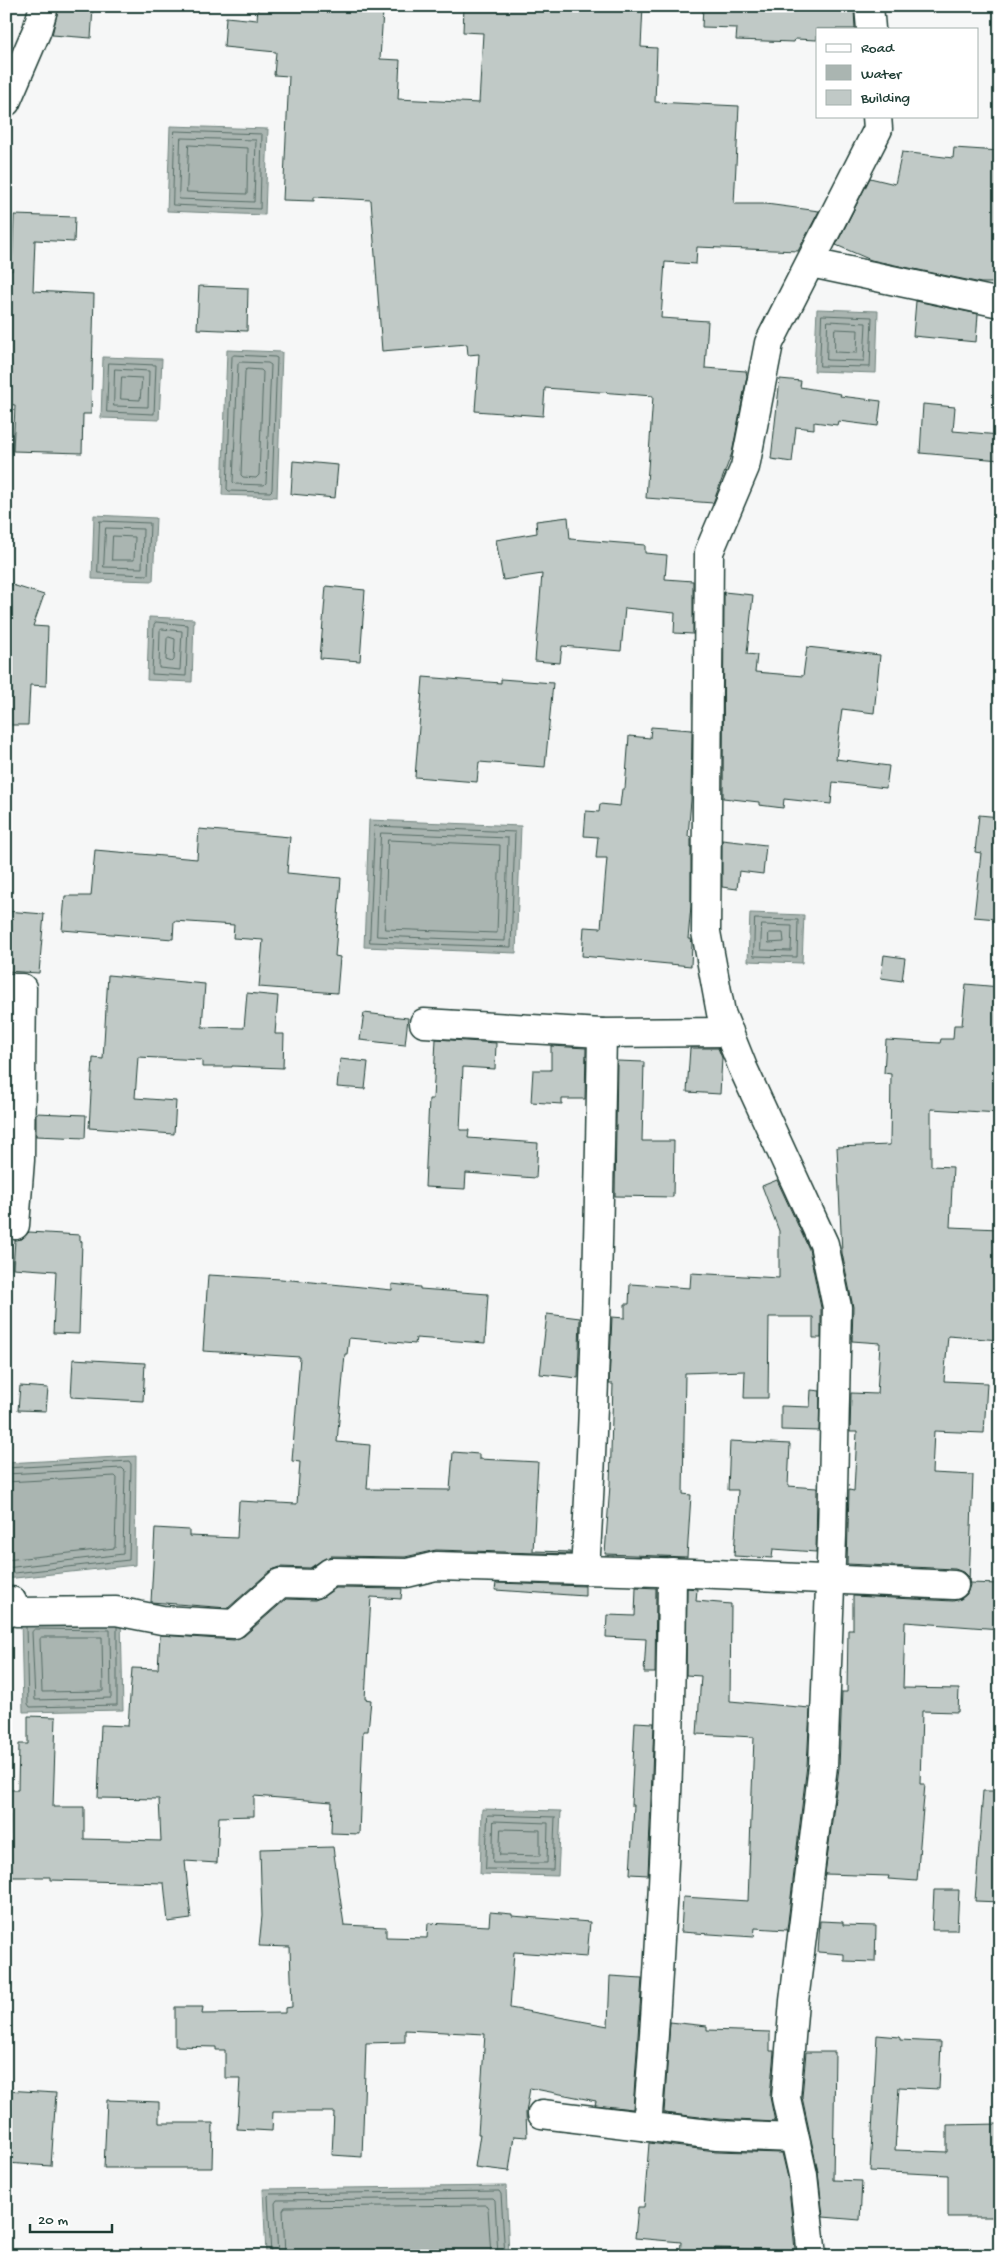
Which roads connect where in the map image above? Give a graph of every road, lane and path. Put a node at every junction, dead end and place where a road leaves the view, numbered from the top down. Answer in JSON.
{"nodes":[{"id":1,"x":44,"y":6,"type":"edge"},
{"id":2,"x":869,"y":6,"type":"edge"},
{"id":3,"x":871,"y":28,"type":"edge"},
{"id":4,"x":6,"y":102,"type":"edge"},
{"id":5,"x":877,"y":118,"type":"edge"},
{"id":6,"x":811,"y":263,"type":"junction"},
{"id":7,"x":1000,"y":303,"type":"edge"},
{"id":8,"x":6,"y":988,"type":"edge"},
{"id":9,"x":424,"y":1023,"type":"dead end"},
{"id":10,"x":729,"y":1032,"type":"junction"},
{"id":11,"x":602,"y":1033,"type":"junction"},
{"id":12,"x":15,"y":1225,"type":"dead end"},
{"id":13,"x":585,"y":1570,"type":"junction"},
{"id":14,"x":672,"y":1572,"type":"junction"},
{"id":15,"x":830,"y":1580,"type":"junction"},
{"id":16,"x":954,"y":1585,"type":"dead end"},
{"id":17,"x":6,"y":1601,"type":"edge"},
{"id":18,"x":542,"y":2114,"type":"dead end"},
{"id":19,"x":647,"y":2126,"type":"junction"},
{"id":20,"x":794,"y":2138,"type":"junction"},
{"id":21,"x":812,"y":2256,"type":"edge"}],
"edges":[{"from":1,"to":4,"type":"street"},
{"from":2,"to":3,"type":"street"},
{"from":5,"to":6,"type":"street"},
{"from":6,"to":7,"type":"street"},
{"from":6,"to":10,"type":"street"},
{"from":8,"to":12,"type":"street"},
{"from":9,"to":11,"type":"street"},
{"from":10,"to":11,"type":"street"},
{"from":10,"to":15,"type":"street"},
{"from":11,"to":13,"type":"street"},
{"from":13,"to":14,"type":"street"},
{"from":13,"to":17,"type":"street"},
{"from":14,"to":15,"type":"street"},
{"from":14,"to":19,"type":"street"},
{"from":15,"to":16,"type":"street"},
{"from":15,"to":20,"type":"street"},
{"from":18,"to":19,"type":"street"},
{"from":19,"to":20,"type":"street"},
{"from":20,"to":21,"type":"street"}]}
